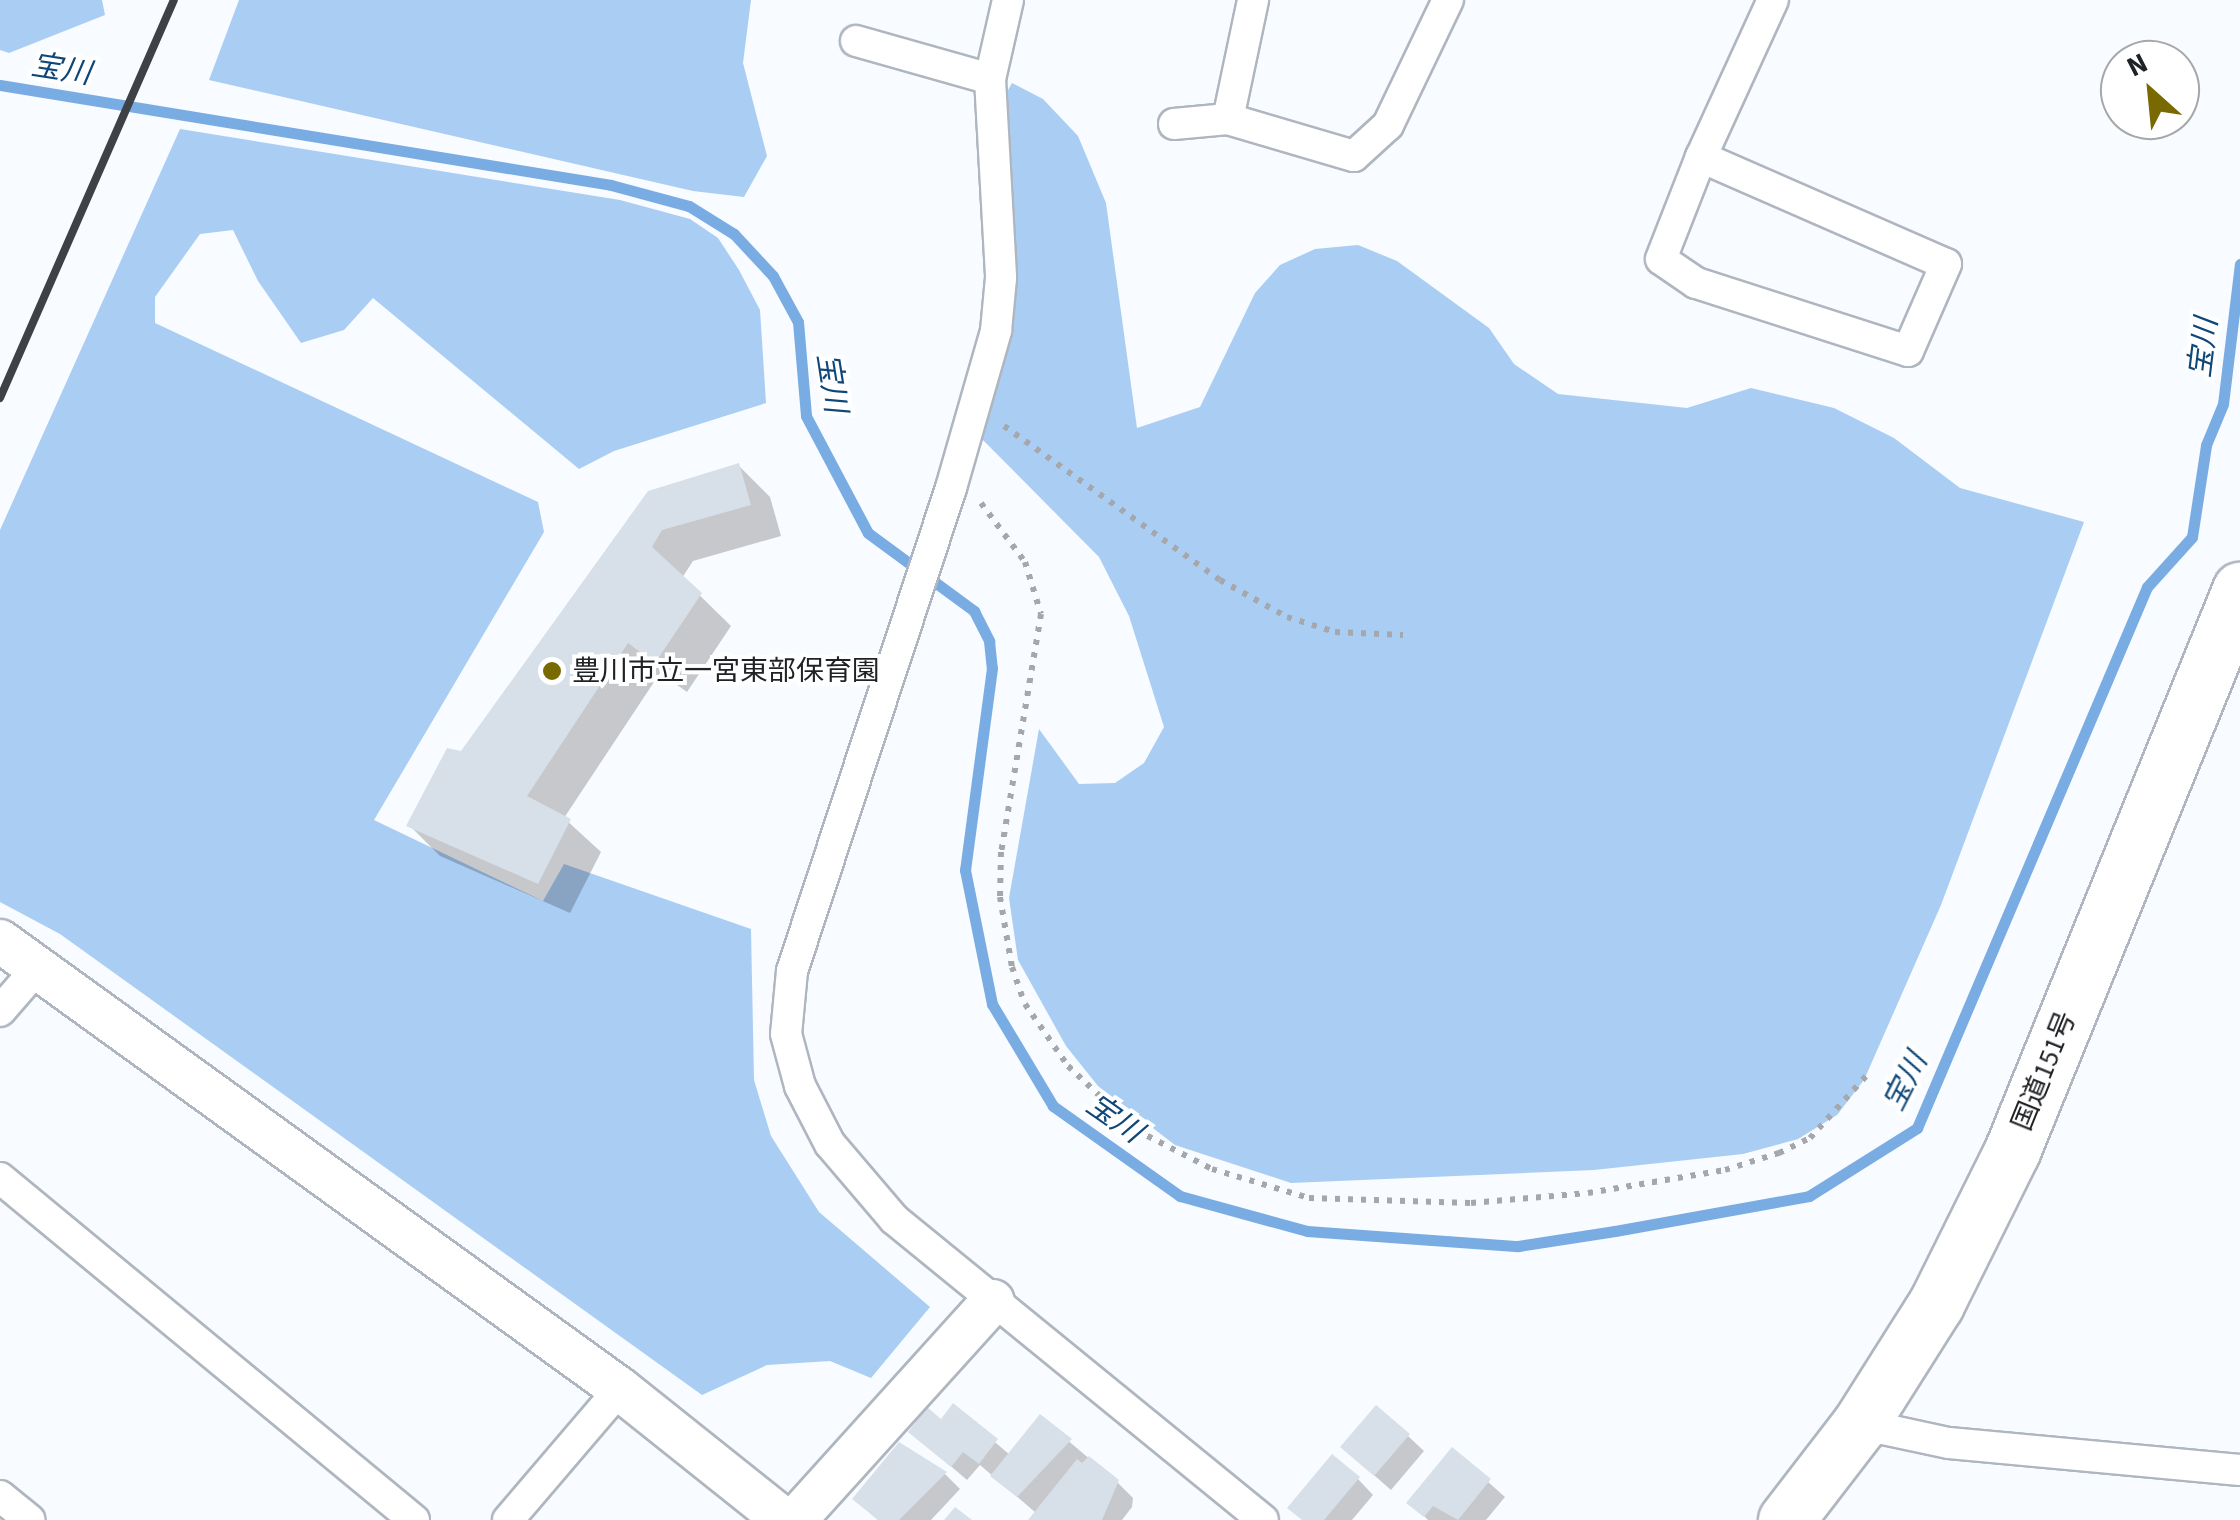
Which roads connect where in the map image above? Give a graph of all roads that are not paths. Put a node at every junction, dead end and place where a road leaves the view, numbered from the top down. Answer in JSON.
{"nodes":[{"id":1,"x":1008,"y":0,"type":"edge"},
{"id":2,"x":1254,"y":0,"type":"edge"},
{"id":3,"x":1448,"y":0,"type":"edge"},
{"id":4,"x":1773,"y":0,"type":"edge"},
{"id":5,"x":856,"y":41,"type":"dead end"},
{"id":6,"x":990,"y":79,"type":"junction"},
{"id":7,"x":1228,"y":119,"type":"junction"},
{"id":8,"x":1174,"y":124,"type":"dead end"},
{"id":9,"x":1700,"y":157,"type":"junction"},
{"id":10,"x":2240,"y":590,"type":"edge"},
{"id":11,"x":0,"y":942,"type":"edge"},
{"id":12,"x":39,"y":966,"type":"junction"},
{"id":13,"x":0,"y":1011,"type":"edge"},
{"id":14,"x":0,"y":1178,"type":"edge"},
{"id":15,"x":993,"y":1301,"type":"junction"},
{"id":16,"x":620,"y":1388,"type":"junction"},
{"id":17,"x":1860,"y":1424,"type":"junction"},
{"id":18,"x":2240,"y":1470,"type":"edge"},
{"id":19,"x":0,"y":1496,"type":"edge"},
{"id":20,"x":1799,"y":1516,"type":"edge"},
{"id":21,"x":30,"y":1520,"type":"edge"},
{"id":22,"x":414,"y":1520,"type":"edge"},
{"id":23,"x":508,"y":1520,"type":"edge"},
{"id":24,"x":784,"y":1520,"type":"edge"},
{"id":25,"x":795,"y":1520,"type":"edge"},
{"id":26,"x":1264,"y":1520,"type":"edge"}],
"edges":[{"from":1,"to":6,"type":"street"},
{"from":2,"to":7,"type":"street"},
{"from":3,"to":7,"type":"street"},
{"from":4,"to":9,"type":"street"},
{"from":5,"to":6,"type":"street"},
{"from":6,"to":15,"type":"street"},
{"from":7,"to":8,"type":"street"},
{"from":9,"to":9,"type":"street"},
{"from":10,"to":17,"type":"highway","name":"国道151号"},
{"from":11,"to":12,"type":"street"},
{"from":12,"to":13,"type":"street"},
{"from":12,"to":16,"type":"street"},
{"from":14,"to":22,"type":"street"},
{"from":15,"to":25,"type":"street"},
{"from":15,"to":26,"type":"street"},
{"from":16,"to":23,"type":"street"},
{"from":16,"to":24,"type":"street"},
{"from":17,"to":18,"type":"street"},
{"from":17,"to":20,"type":"highway","name":"国道151号"},
{"from":19,"to":21,"type":"street"}]}
